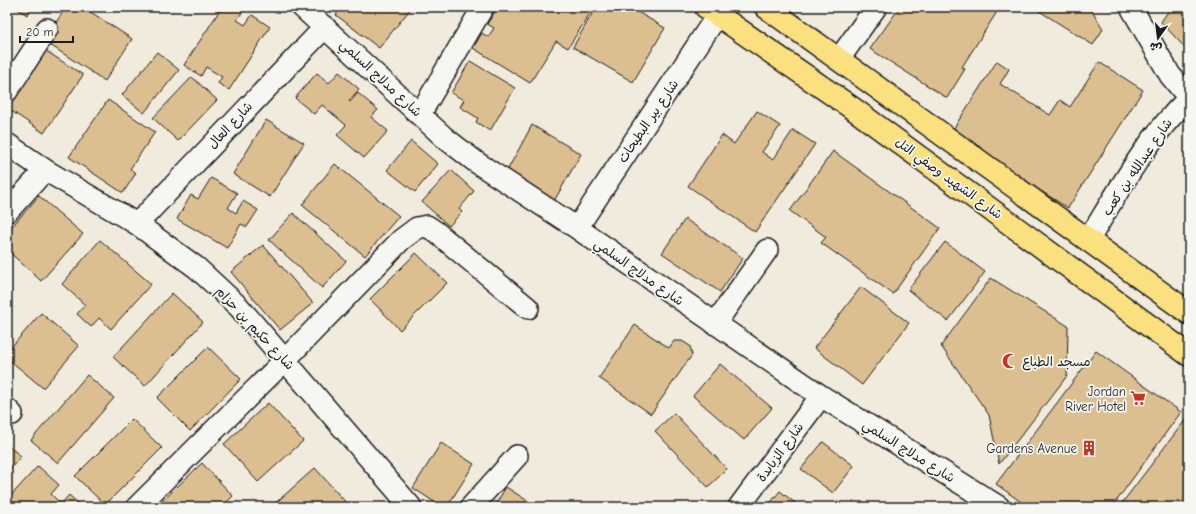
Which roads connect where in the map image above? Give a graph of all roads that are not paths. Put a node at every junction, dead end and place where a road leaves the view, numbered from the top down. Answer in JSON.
{"nodes":[{"id":1,"x":302,"y":7,"type":"edge"},
{"id":2,"x":483,"y":7,"type":"edge"},
{"id":3,"x":766,"y":7,"type":"edge"},
{"id":4,"x":876,"y":7,"type":"edge"},
{"id":5,"x":1138,"y":10,"type":"edge"},
{"id":6,"x":712,"y":11,"type":"edge"},
{"id":7,"x":325,"y":27,"type":"junction"},
{"id":8,"x":47,"y":29,"type":"dead end"},
{"id":9,"x":839,"y":59,"type":"junction"},
{"id":10,"x":7,"y":91,"type":"edge"},
{"id":11,"x":1189,"y":98,"type":"edge"},
{"id":12,"x":420,"y":114,"type":"junction"},
{"id":13,"x":7,"y":144,"type":"edge"},
{"id":14,"x":45,"y":170,"type":"junction"},
{"id":15,"x":7,"y":212,"type":"edge"},
{"id":16,"x":137,"y":224,"type":"junction"},
{"id":17,"x":577,"y":228,"type":"junction"},
{"id":18,"x":1089,"y":239,"type":"junction"},
{"id":19,"x":767,"y":250,"type":"dead end"},
{"id":20,"x":528,"y":308,"type":"dead end"},
{"id":21,"x":1189,"y":313,"type":"edge"},
{"id":22,"x":715,"y":324,"type":"junction"},
{"id":23,"x":1189,"y":355,"type":"edge"},
{"id":24,"x":286,"y":359,"type":"junction"},
{"id":25,"x":821,"y":396,"type":"junction"},
{"id":26,"x":517,"y":456,"type":"dead end"},
{"id":27,"x":137,"y":507,"type":"edge"},
{"id":28,"x":411,"y":507,"type":"edge"},
{"id":29,"x":471,"y":507,"type":"edge"},
{"id":30,"x":739,"y":507,"type":"edge"},
{"id":31,"x":999,"y":507,"type":"edge"}],
"edges":[{"from":1,"to":7,"type":"street","name":"شارع مدلاج السلمي"},
{"from":2,"to":12,"type":"street"},
{"from":3,"to":9,"type":"main road"},
{"from":4,"to":9,"type":"street"},
{"from":5,"to":11,"type":"street"},
{"from":6,"to":17,"type":"street","name":"شارع بير البطيحات"},
{"from":6,"to":23,"type":"main road","name":"شارع الشهيد وصفي التل"},
{"from":7,"to":12,"type":"street","name":"شارع مدلاج السلمي"},
{"from":7,"to":16,"type":"street","name":"شارع العال"},
{"from":8,"to":10,"type":"street"},
{"from":9,"to":18,"type":"main road"},
{"from":11,"to":18,"type":"street","name":"شارع عبدالله بن كعب"},
{"from":12,"to":17,"type":"street","name":"شارع مدلاج السلمي"},
{"from":13,"to":14,"type":"street","name":"شارع حكيم بن حزام"},
{"from":14,"to":15,"type":"street"},
{"from":14,"to":16,"type":"street","name":"شارع حكيم بن حزام"},
{"from":16,"to":24,"type":"street","name":"شارع حكيم بن حزام"},
{"from":17,"to":22,"type":"street","name":"شارع مدلاج السلمي"},
{"from":18,"to":21,"type":"main road"},
{"from":19,"to":22,"type":"street"},
{"from":20,"to":24,"type":"street"},
{"from":22,"to":25,"type":"street","name":"شارع مدلاج السلمي"},
{"from":24,"to":27,"type":"street"},
{"from":24,"to":28,"type":"street","name":"شارع حكيم بن حزام"},
{"from":25,"to":30,"type":"street","name":"شارع الزبابدة"},
{"from":25,"to":31,"type":"street","name":"شارع مدلاج السلمي"},
{"from":26,"to":29,"type":"street"}]}
